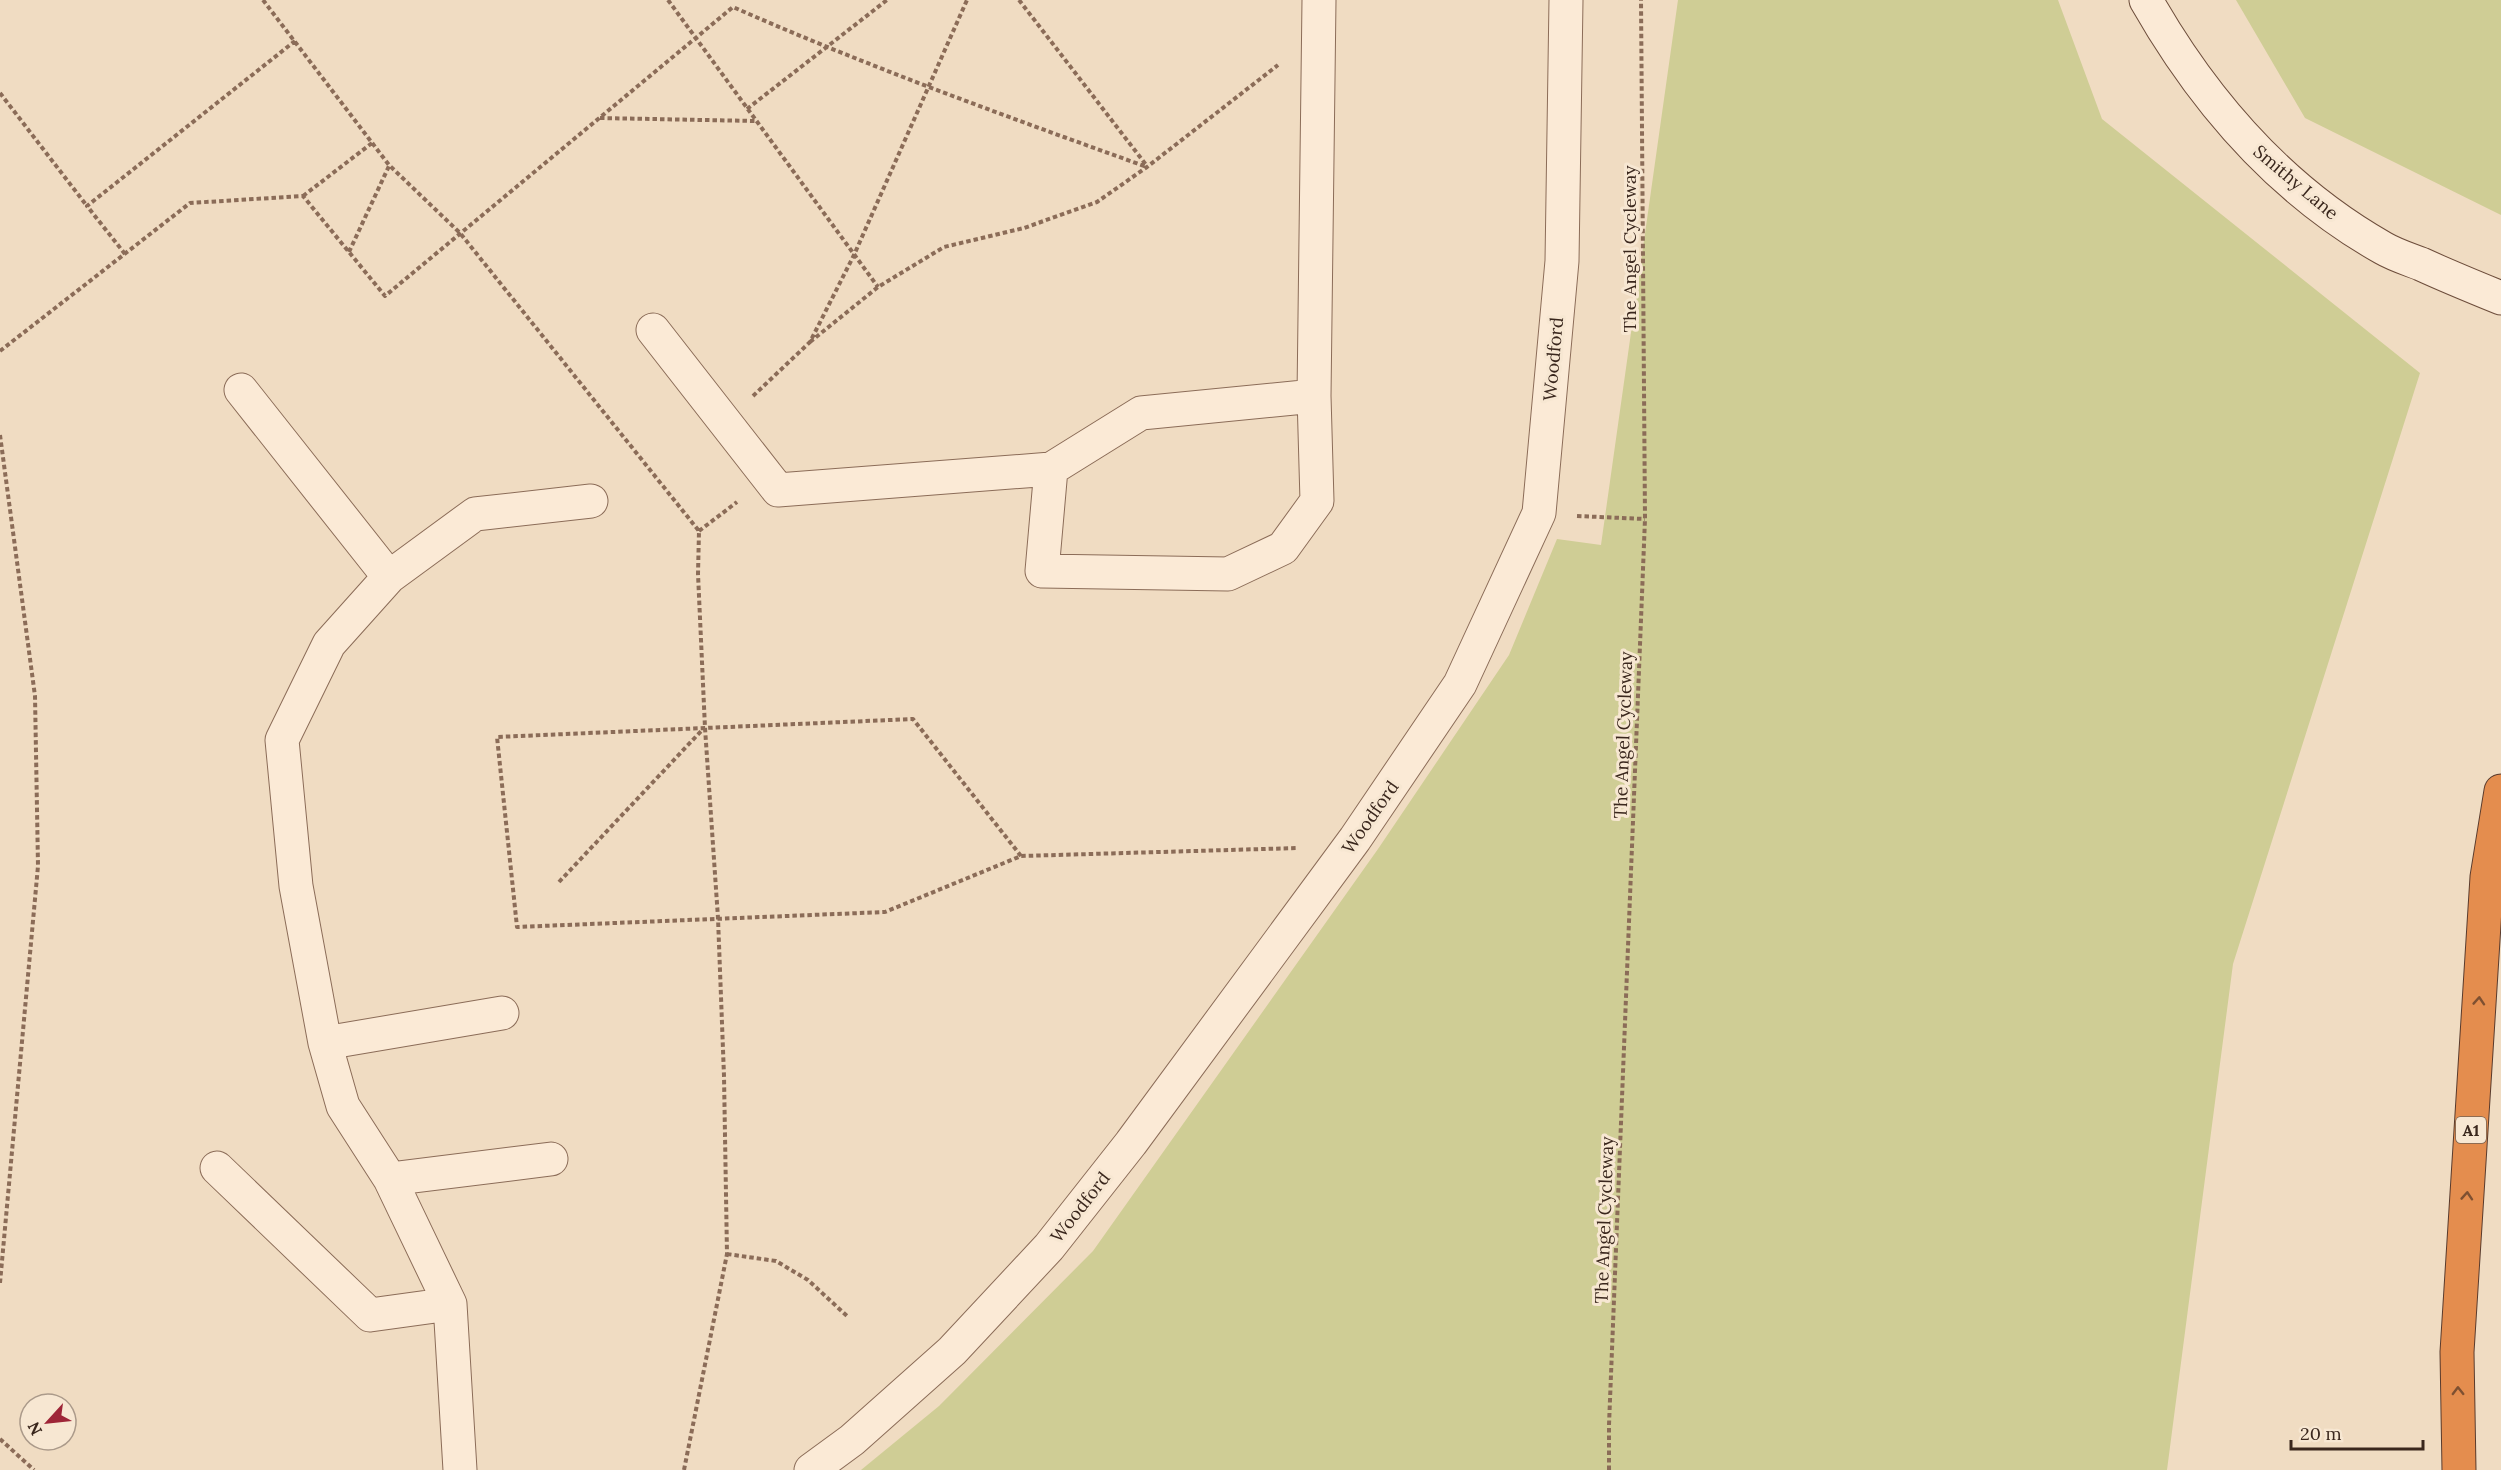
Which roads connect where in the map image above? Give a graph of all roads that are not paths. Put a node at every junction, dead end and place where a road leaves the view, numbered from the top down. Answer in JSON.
{"nodes":[{"id":1,"x":1319,"y":0,"type":"edge"},
{"id":2,"x":1566,"y":0,"type":"edge"},
{"id":3,"x":2146,"y":0,"type":"edge"},
{"id":4,"x":2501,"y":298,"type":"edge"},
{"id":5,"x":653,"y":330,"type":"dead end"},
{"id":6,"x":241,"y":390,"type":"dead end"},
{"id":7,"x":1314,"y":396,"type":"junction"},
{"id":8,"x":1051,"y":469,"type":"junction"},
{"id":9,"x":591,"y":501,"type":"dead end"},
{"id":10,"x":389,"y":577,"type":"junction"},
{"id":11,"x":2501,"y":791,"type":"edge"},
{"id":12,"x":502,"y":1013,"type":"dead end"},
{"id":13,"x":324,"y":1043,"type":"junction"},
{"id":14,"x":551,"y":1159,"type":"dead end"},
{"id":15,"x":217,"y":1168,"type":"dead end"},
{"id":16,"x":390,"y":1179,"type":"junction"},
{"id":17,"x":450,"y":1304,"type":"junction"},
{"id":18,"x":460,"y":1470,"type":"edge"},
{"id":19,"x":811,"y":1470,"type":"edge"},
{"id":20,"x":2459,"y":1470,"type":"edge"}],
"edges":[{"from":1,"to":7,"type":"street"},
{"from":2,"to":19,"type":"street","name":"Woodford"},
{"from":3,"to":4,"type":"street","name":"Smithy Lane"},
{"from":5,"to":8,"type":"street"},
{"from":6,"to":10,"type":"street"},
{"from":7,"to":8,"type":"street"},
{"from":7,"to":8,"type":"street"},
{"from":9,"to":10,"type":"street"},
{"from":10,"to":13,"type":"street"},
{"from":20,"to":11,"type":"highway","number":"A1","one_way":true},
{"from":12,"to":13,"type":"street"},
{"from":13,"to":16,"type":"street"},
{"from":14,"to":16,"type":"street"},
{"from":15,"to":17,"type":"street"},
{"from":16,"to":17,"type":"street"},
{"from":17,"to":18,"type":"street"}]}
